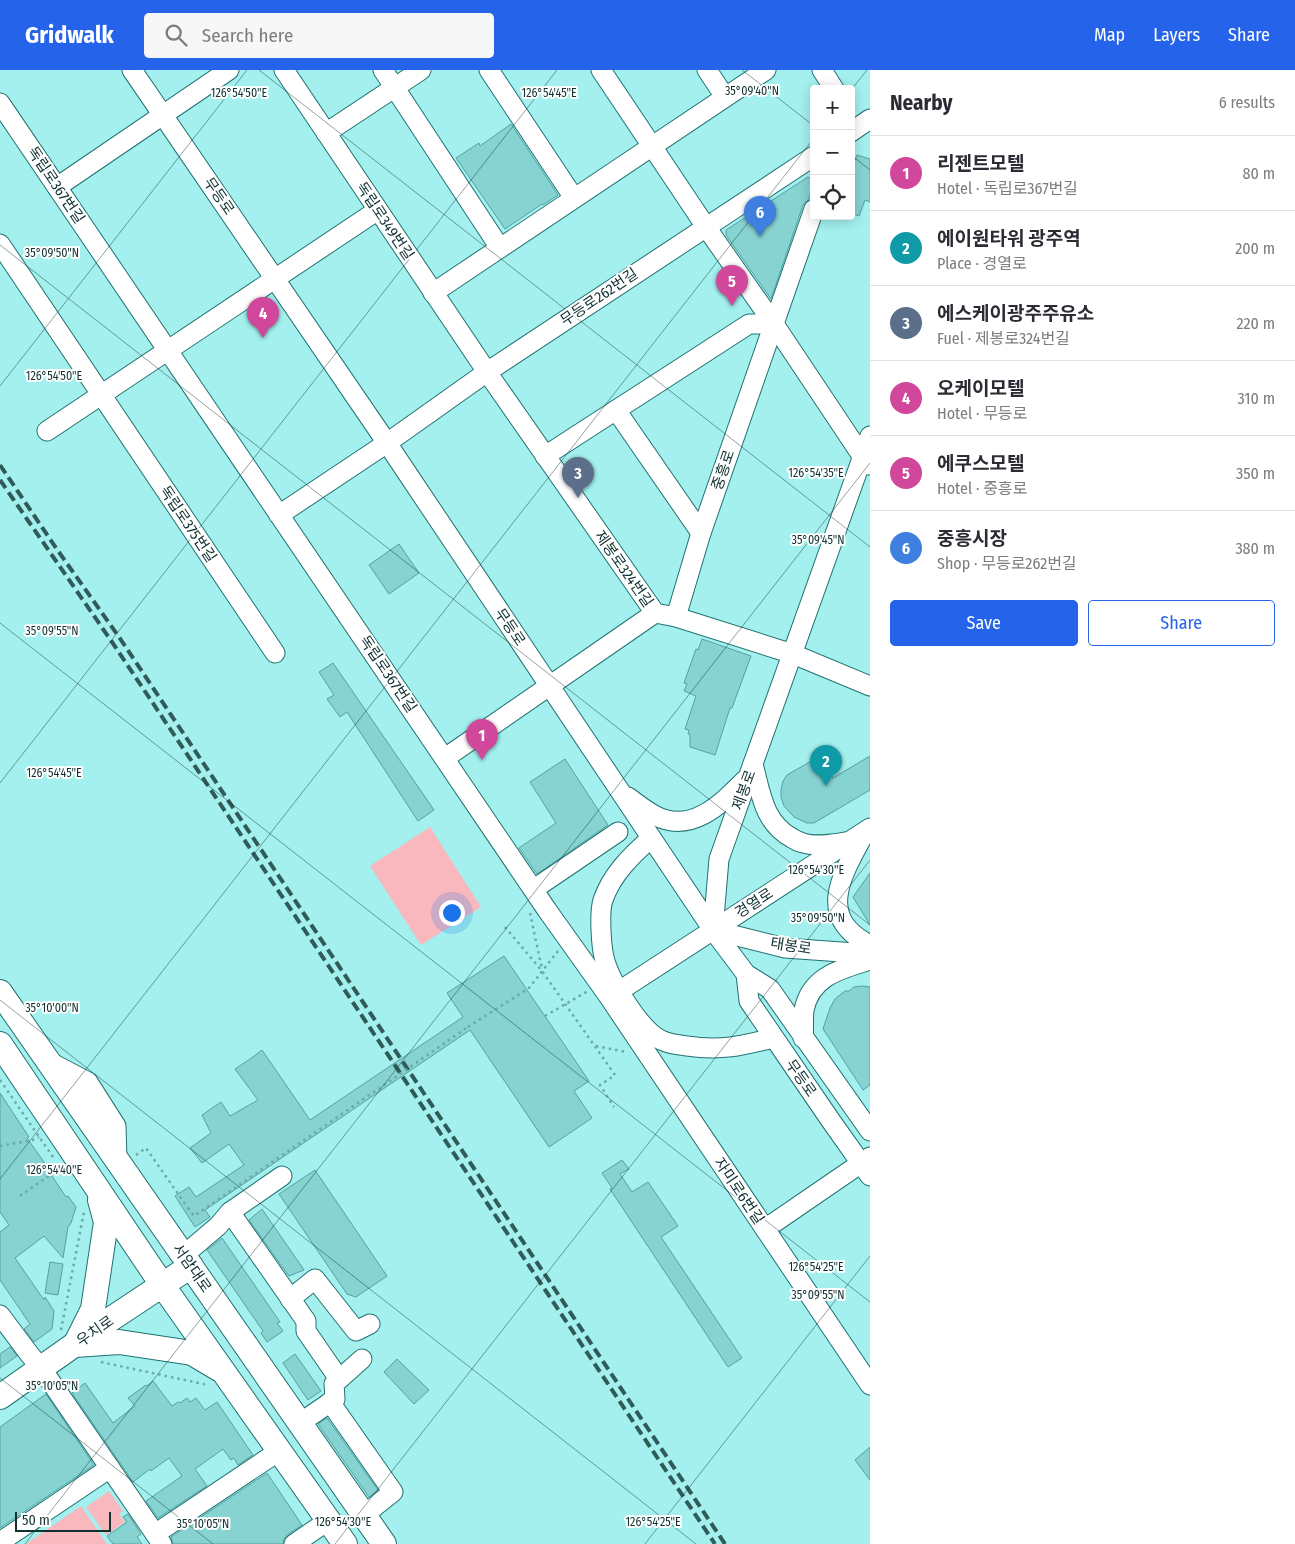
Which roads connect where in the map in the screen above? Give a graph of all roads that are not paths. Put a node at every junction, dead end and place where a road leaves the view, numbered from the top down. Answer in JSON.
{"nodes":[{"id":1,"x":132,"y":70,"type":"edge"},
{"id":2,"x":228,"y":70,"type":"edge"},
{"id":3,"x":284,"y":70,"type":"edge"},
{"id":4,"x":383,"y":70,"type":"edge"},
{"id":5,"x":421,"y":70,"type":"edge"},
{"id":6,"x":489,"y":70,"type":"edge"},
{"id":7,"x":601,"y":70,"type":"edge"},
{"id":8,"x":707,"y":70,"type":"edge"},
{"id":9,"x":766,"y":70,"type":"edge"},
{"id":10,"x":822,"y":70,"type":"edge"},
{"id":11,"x":831,"y":85,"type":"edge"},
{"id":12,"x":395,"y":87,"type":"junction"},
{"id":13,"x":725,"y":98,"type":"junction"},
{"id":14,"x":0,"y":103,"type":"edge"},
{"id":15,"x":163,"y":115,"type":"junction"},
{"id":16,"x":5,"y":122,"type":"edge"},
{"id":17,"x":326,"y":134,"type":"junction"},
{"id":18,"x":653,"y":146,"type":"junction"},
{"id":19,"x":810,"y":159,"type":"edge"},
{"id":20,"x":57,"y":187,"type":"junction"},
{"id":21,"x":574,"y":198,"type":"junction"},
{"id":22,"x":378,"y":210,"type":"junction"},
{"id":23,"x":810,"y":220,"type":"edge"},
{"id":24,"x":706,"y":227,"type":"junction"},
{"id":25,"x":0,"y":244,"type":"edge"},
{"id":26,"x":500,"y":248,"type":"junction"},
{"id":27,"x":276,"y":278,"type":"junction"},
{"id":28,"x":434,"y":293,"type":"junction"},
{"id":29,"x":774,"y":324,"type":"junction"},
{"id":30,"x":168,"y":350,"type":"junction"},
{"id":31,"x":487,"y":372,"type":"junction"},
{"id":32,"x":101,"y":395,"type":"junction"},
{"id":33,"x":616,"y":410,"type":"junction"},
{"id":34,"x":47,"y":431,"type":"dead end"},
{"id":35,"x":870,"y":436,"type":"edge"},
{"id":36,"x":387,"y":443,"type":"junction"},
{"id":37,"x":545,"y":456,"type":"junction"},
{"id":38,"x":866,"y":463,"type":"edge"},
{"id":39,"x":279,"y":514,"type":"junction"},
{"id":40,"x":701,"y":534,"type":"junction"},
{"id":41,"x":655,"y":613,"type":"junction"},
{"id":42,"x":676,"y":617,"type":"junction"},
{"id":43,"x":275,"y":653,"type":"dead end"},
{"id":44,"x":793,"y":654,"type":"junction"},
{"id":45,"x":870,"y":686,"type":"edge"},
{"id":46,"x":550,"y":687,"type":"junction"},
{"id":47,"x":445,"y":758,"type":"junction"},
{"id":48,"x":751,"y":770,"type":"junction"},
{"id":49,"x":617,"y":788,"type":"junction"},
{"id":50,"x":618,"y":832,"type":"dead end"},
{"id":51,"x":862,"y":834,"type":"edge"},
{"id":52,"x":651,"y":838,"type":"junction"},
{"id":53,"x":534,"y":889,"type":"junction"},
{"id":54,"x":713,"y":930,"type":"junction"},
{"id":55,"x":870,"y":945,"type":"edge"},
{"id":56,"x":870,"y":954,"type":"edge"},
{"id":57,"x":870,"y":960,"type":"edge"},
{"id":58,"x":746,"y":974,"type":"junction"},
{"id":59,"x":609,"y":991,"type":"junction"},
{"id":60,"x":0,"y":992,"type":"edge"},
{"id":61,"x":773,"y":1038,"type":"junction"},
{"id":62,"x":803,"y":1038,"type":"junction"},
{"id":63,"x":2,"y":1052,"type":"edge"},
{"id":64,"x":870,"y":1130,"type":"edge"},
{"id":65,"x":867,"y":1166,"type":"edge"},
{"id":66,"x":282,"y":1176,"type":"dead end"},
{"id":67,"x":91,"y":1197,"type":"junction"},
{"id":68,"x":230,"y":1212,"type":"junction"},
{"id":69,"x":765,"y":1229,"type":"junction"},
{"id":70,"x":187,"y":1260,"type":"junction"},
{"id":71,"x":163,"y":1286,"type":"junction"},
{"id":72,"x":290,"y":1299,"type":"junction"},
{"id":73,"x":0,"y":1315,"type":"edge"},
{"id":74,"x":370,"y":1324,"type":"dead end"},
{"id":75,"x":66,"y":1340,"type":"junction"},
{"id":76,"x":362,"y":1359,"type":"dead end"},
{"id":77,"x":42,"y":1369,"type":"junction"},
{"id":78,"x":339,"y":1379,"type":"junction"},
{"id":79,"x":219,"y":1380,"type":"junction"},
{"id":80,"x":870,"y":1385,"type":"edge"},
{"id":81,"x":0,"y":1397,"type":"edge"},
{"id":82,"x":330,"y":1402,"type":"junction"},
{"id":83,"x":300,"y":1423,"type":"junction"},
{"id":84,"x":279,"y":1451,"type":"junction"},
{"id":85,"x":110,"y":1468,"type":"junction"},
{"id":86,"x":364,"y":1515,"type":"junction"},
{"id":87,"x":329,"y":1520,"type":"junction"},
{"id":88,"x":158,"y":1539,"type":"edge"},
{"id":89,"x":0,"y":1542,"type":"edge"},
{"id":90,"x":294,"y":1544,"type":"edge"},
{"id":91,"x":345,"y":1544,"type":"edge"},
{"id":92,"x":384,"y":1544,"type":"edge"}],
"edges":[{"from":1,"to":15,"type":"street","name":"무등로"},
{"from":2,"to":15,"type":"street"},
{"from":3,"to":17,"type":"street","name":"독립로349번길"},
{"from":4,"to":12,"type":"street"},
{"from":5,"to":12,"type":"street"},
{"from":6,"to":21,"type":"street"},
{"from":7,"to":18,"type":"street"},
{"from":8,"to":13,"type":"street"},
{"from":9,"to":13,"type":"street"},
{"from":10,"to":11,"type":"street"},
{"from":12,"to":17,"type":"street"},
{"from":12,"to":26,"type":"street"},
{"from":13,"to":18,"type":"street"},
{"from":14,"to":16,"type":"street","name":"독립로367번길"},
{"from":15,"to":20,"type":"street"},
{"from":15,"to":27,"type":"street","name":"무등로"},
{"from":16,"to":20,"type":"street","name":"독립로367번길"},
{"from":17,"to":22,"type":"street","name":"독립로349번길"},
{"from":18,"to":21,"type":"street"},
{"from":18,"to":24,"type":"street"},
{"from":19,"to":24,"type":"street","name":"무등로262번길"},
{"from":20,"to":30,"type":"street","name":"독립로367번길"},
{"from":21,"to":26,"type":"street"},
{"from":22,"to":27,"type":"street"},
{"from":22,"to":28,"type":"street","name":"독립로349번길"},
{"from":23,"to":29,"type":"street","name":"중흥로"},
{"from":24,"to":29,"type":"street"},
{"from":24,"to":31,"type":"street","name":"무등로262번길"},
{"from":25,"to":32,"type":"street","name":"독립로375번길"},
{"from":26,"to":28,"type":"street"},
{"from":27,"to":30,"type":"street"},
{"from":27,"to":36,"type":"street","name":"무등로"},
{"from":28,"to":31,"type":"street","name":"독립로349번길"},
{"from":29,"to":33,"type":"street"},
{"from":29,"to":38,"type":"street"},
{"from":29,"to":40,"type":"street","name":"중흥로"},
{"from":30,"to":32,"type":"street"},
{"from":30,"to":39,"type":"street","name":"독립로367번길"},
{"from":31,"to":36,"type":"street","name":"무등로262번길"},
{"from":31,"to":37,"type":"street","name":"제봉로324번길"},
{"from":32,"to":34,"type":"street"},
{"from":32,"to":43,"type":"street","name":"독립로375번길"},
{"from":33,"to":37,"type":"street"},
{"from":33,"to":40,"type":"street"},
{"from":35,"to":38,"type":"street","name":"제봉로"},
{"from":36,"to":39,"type":"street","name":"무등로262번길"},
{"from":36,"to":46,"type":"street","name":"무등로"},
{"from":37,"to":41,"type":"street","name":"제봉로324번길"},
{"from":38,"to":44,"type":"street","name":"제봉로"},
{"from":39,"to":47,"type":"street","name":"독립로367번길"},
{"from":40,"to":42,"type":"street","name":"중흥로"},
{"from":41,"to":42,"type":"street","name":"제봉로324번길"},
{"from":41,"to":46,"type":"street"},
{"from":42,"to":44,"type":"street","name":"제봉로324번길"},
{"from":44,"to":45,"type":"street"},
{"from":44,"to":48,"type":"street","name":"제봉로"},
{"from":46,"to":47,"type":"street"},
{"from":46,"to":49,"type":"street","name":"무등로"},
{"from":47,"to":53,"type":"street","name":"독립로367번길"},
{"from":48,"to":49,"type":"street"},
{"from":48,"to":51,"type":"street"},
{"from":48,"to":54,"type":"street","name":"제봉로"},
{"from":49,"to":52,"type":"street","name":"무등로"},
{"from":50,"to":53,"type":"street"},
{"from":51,"to":54,"type":"street","name":"경열로"},
{"from":51,"to":55,"type":"street"},
{"from":52,"to":54,"type":"street","name":"무등로"},
{"from":52,"to":59,"type":"street"},
{"from":53,"to":59,"type":"street","name":"독립로367번길"},
{"from":54,"to":56,"type":"street","name":"태봉로"},
{"from":54,"to":58,"type":"street","name":"무등로"},
{"from":54,"to":59,"type":"street","name":"경열로"},
{"from":57,"to":62,"type":"street"},
{"from":58,"to":61,"type":"street","name":"무등로"},
{"from":58,"to":62,"type":"street","name":"무등로"},
{"from":59,"to":61,"type":"street"},
{"from":59,"to":69,"type":"street","name":"자미로6번길"},
{"from":60,"to":70,"type":"main road","name":"서암대로"},
{"from":61,"to":65,"type":"street","name":"무등로"},
{"from":62,"to":64,"type":"street","name":"무등로"},
{"from":63,"to":67,"type":"main road"},
{"from":65,"to":69,"type":"street"},
{"from":66,"to":68,"type":"street"},
{"from":67,"to":71,"type":"main road"},
{"from":67,"to":75,"type":"main road"},
{"from":68,"to":70,"type":"street"},
{"from":68,"to":72,"type":"street"},
{"from":69,"to":80,"type":"street","name":"자미로6번길"},
{"from":70,"to":71,"type":"main road","name":"우치로"},
{"from":70,"to":83,"type":"main road","name":"서암대로"},
{"from":71,"to":75,"type":"main road","name":"우치로"},
{"from":71,"to":79,"type":"main road"},
{"from":72,"to":74,"type":"street"},
{"from":72,"to":78,"type":"street"},
{"from":73,"to":77,"type":"street"},
{"from":75,"to":77,"type":"main road","name":"우치로"},
{"from":75,"to":79,"type":"main road"},
{"from":76,"to":78,"type":"street"},
{"from":77,"to":81,"type":"main road","name":"우치로"},
{"from":77,"to":85,"type":"street"},
{"from":78,"to":82,"type":"street"},
{"from":79,"to":84,"type":"main road"},
{"from":82,"to":83,"type":"street"},
{"from":82,"to":86,"type":"street"},
{"from":83,"to":86,"type":"main road","name":"서암대로"},
{"from":84,"to":87,"type":"main road"},
{"from":84,"to":88,"type":"street"},
{"from":85,"to":88,"type":"street"},
{"from":85,"to":89,"type":"street"},
{"from":86,"to":92,"type":"main road","name":"서암대로"},
{"from":87,"to":90,"type":"street"},
{"from":87,"to":91,"type":"main road"}]}
